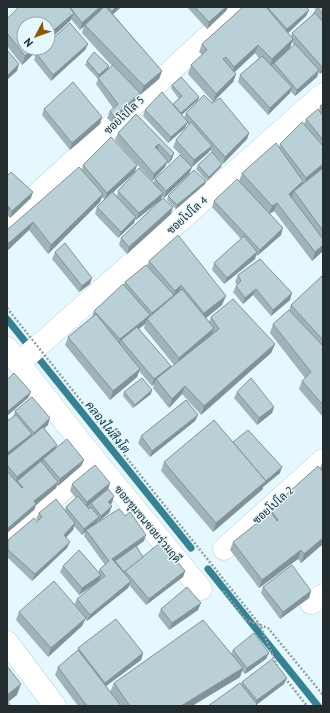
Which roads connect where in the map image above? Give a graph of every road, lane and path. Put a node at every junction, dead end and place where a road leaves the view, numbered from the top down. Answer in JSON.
{"nodes":[{"id":1,"x":240,"y":7,"type":"edge"},
{"id":2,"x":323,"y":94,"type":"edge"},
{"id":3,"x":7,"y":222,"type":"edge"},
{"id":4,"x":7,"y":308,"type":"edge"},
{"id":5,"x":18,"y":355,"type":"edge"},
{"id":6,"x":95,"y":460,"type":"junction"},
{"id":7,"x":323,"y":460,"type":"edge"},
{"id":8,"x":7,"y":542,"type":"edge"},
{"id":9,"x":224,"y":549,"type":"dead end"},
{"id":10,"x":201,"y":589,"type":"dead end"},
{"id":11,"x":7,"y":642,"type":"edge"},
{"id":12,"x":279,"y":671,"type":"edge"},
{"id":13,"x":284,"y":677,"type":"edge"},
{"id":14,"x":55,"y":706,"type":"edge"},
{"id":15,"x":307,"y":706,"type":"edge"}],
"edges":[{"from":1,"to":3,"type":"street","name":"ซอยโปโล 5"},
{"from":2,"to":5,"type":"street","name":"ซอยโปโล 4"},
{"from":4,"to":12,"type":"path","bridge":true},
{"from":5,"to":6,"type":"street","name":"ซอยชุมชนซอยร่วมฤดี"},
{"from":6,"to":8,"type":"street"},
{"from":6,"to":10,"type":"street","name":"ซอยชุมชนซอยร่วมฤดี"},
{"from":7,"to":9,"type":"street","name":"ซอยโปโล 2"},
{"from":11,"to":14,"type":"street"},
{"from":13,"to":15,"type":"path","bridge":true}]}
